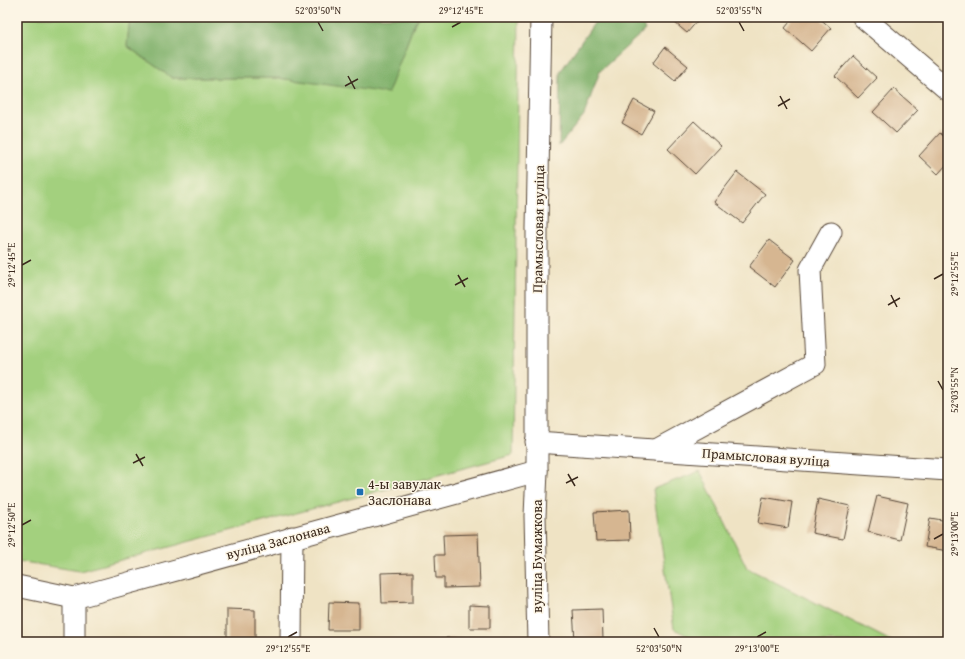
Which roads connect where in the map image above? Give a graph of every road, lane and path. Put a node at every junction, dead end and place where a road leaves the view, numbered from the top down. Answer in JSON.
{"nodes":[{"id":1,"x":541,"y":17,"type":"edge"},
{"id":2,"x":863,"y":17,"type":"edge"},
{"id":3,"x":948,"y":90,"type":"edge"},
{"id":4,"x":831,"y":232,"type":"dead end"},
{"id":5,"x":536,"y":442,"type":"junction"},
{"id":6,"x":656,"y":450,"type":"junction"},
{"id":7,"x":948,"y":470,"type":"edge"},
{"id":8,"x":537,"y":471,"type":"junction"},
{"id":9,"x":292,"y":537,"type":"junction"},
{"id":10,"x":17,"y":586,"type":"edge"},
{"id":11,"x":74,"y":598,"type":"junction"},
{"id":12,"x":74,"y":642,"type":"edge"},
{"id":13,"x":291,"y":642,"type":"edge"},
{"id":14,"x":538,"y":642,"type":"edge"}],
"edges":[{"from":1,"to":5,"type":"street","name":"Прамысловая вуліца"},
{"from":2,"to":3,"type":"street"},
{"from":4,"to":6,"type":"street"},
{"from":5,"to":6,"type":"street","name":"Прамысловая вуліца"},
{"from":5,"to":8,"type":"street","name":"Прамысловая вуліца"},
{"from":6,"to":7,"type":"street","name":"Прамысловая вуліца"},
{"from":8,"to":9,"type":"street","name":"вуліца Заслонава"},
{"from":8,"to":14,"type":"street","name":"вуліца Бумажкова"},
{"from":9,"to":11,"type":"street","name":"вуліца Заслонава"},
{"from":9,"to":13,"type":"street"},
{"from":10,"to":11,"type":"street","name":"вуліца Заслонава"},
{"from":11,"to":12,"type":"street"}]}
